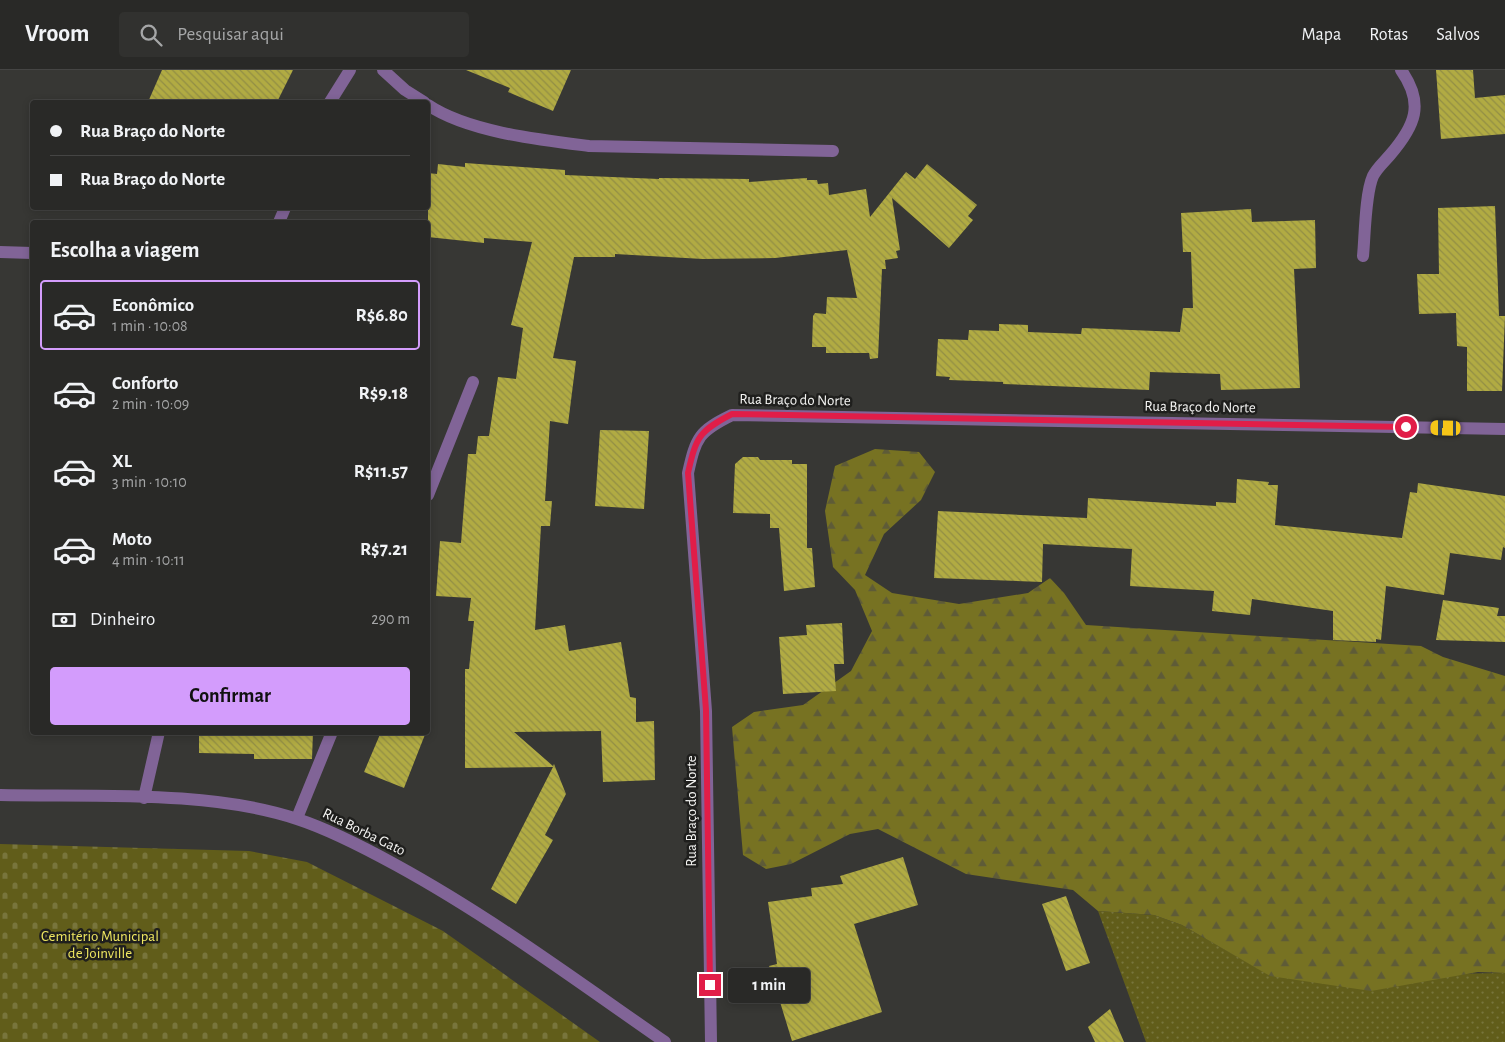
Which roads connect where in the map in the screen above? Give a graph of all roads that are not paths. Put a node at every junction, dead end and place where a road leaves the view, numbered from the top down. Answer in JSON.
{"nodes":[{"id":1,"x":350,"y":70,"type":"edge"},
{"id":2,"x":383,"y":70,"type":"edge"},
{"id":3,"x":1401,"y":70,"type":"edge"},
{"id":4,"x":331,"y":100,"type":"edge"},
{"id":5,"x":421,"y":100,"type":"edge"},
{"id":6,"x":430,"y":106,"type":"edge"},
{"id":7,"x":833,"y":151,"type":"dead end"},
{"id":8,"x":0,"y":252,"type":"edge"},
{"id":9,"x":30,"y":252,"type":"edge"},
{"id":10,"x":1362,"y":256,"type":"dead end"},
{"id":11,"x":473,"y":382,"type":"dead end"},
{"id":12,"x":1505,"y":429,"type":"edge"},
{"id":13,"x":430,"y":490,"type":"edge"},
{"id":14,"x":158,"y":735,"type":"edge"},
{"id":15,"x":331,"y":735,"type":"edge"},
{"id":16,"x":0,"y":795,"type":"edge"},
{"id":17,"x":144,"y":798,"type":"junction"},
{"id":18,"x":297,"y":818,"type":"junction"},
{"id":19,"x":665,"y":1042,"type":"edge"},
{"id":20,"x":711,"y":1042,"type":"edge"}],
"edges":[{"from":1,"to":4,"type":"street"},
{"from":2,"to":5,"type":"street"},
{"from":3,"to":10,"type":"street"},
{"from":6,"to":7,"type":"street"},
{"from":8,"to":9,"type":"street"},
{"from":11,"to":13,"type":"street"},
{"from":12,"to":20,"type":"street","name":"Rua Braço do Norte"},
{"from":14,"to":17,"type":"street"},
{"from":15,"to":18,"type":"street"},
{"from":16,"to":17,"type":"street","name":"Rua Borba Gato"},
{"from":17,"to":18,"type":"street","name":"Rua Borba Gato"},
{"from":18,"to":19,"type":"street","name":"Rua Borba Gato"}]}
